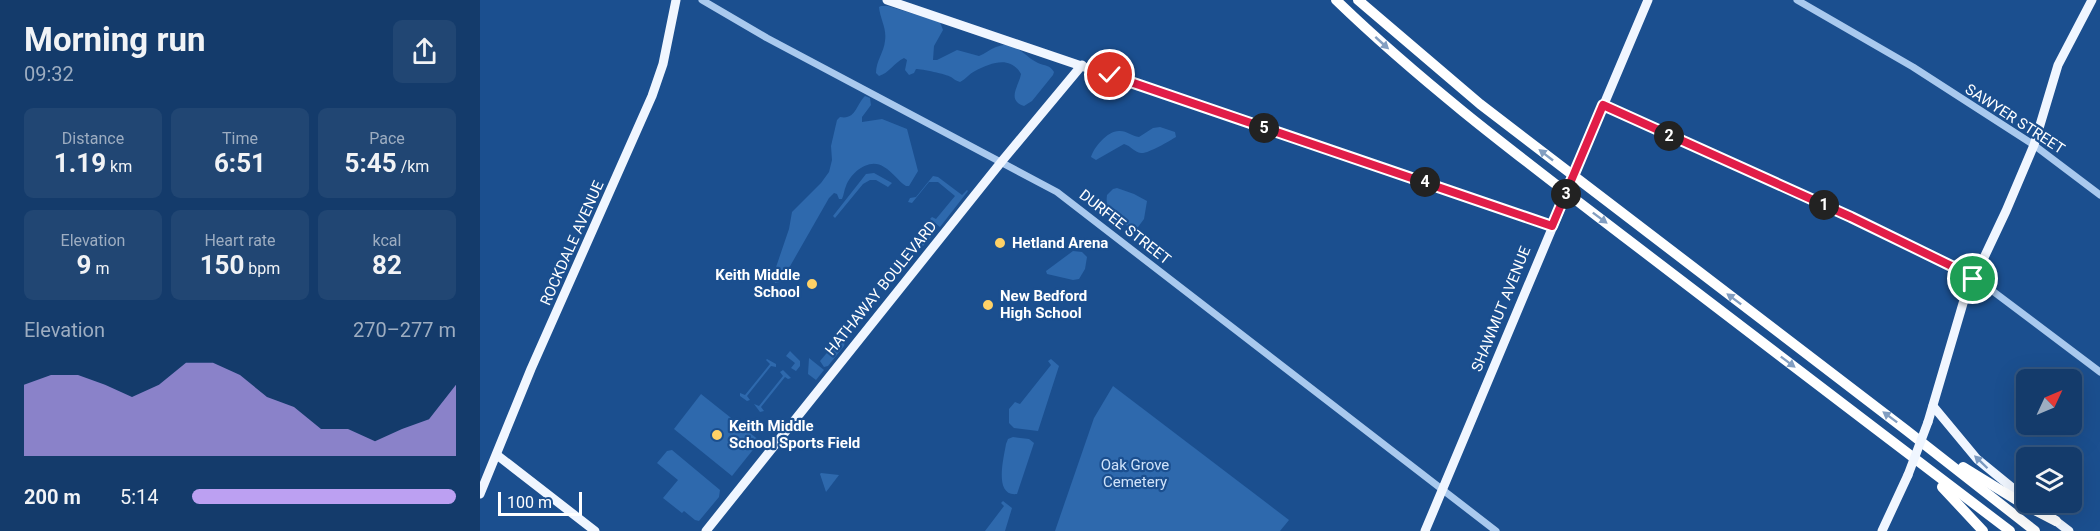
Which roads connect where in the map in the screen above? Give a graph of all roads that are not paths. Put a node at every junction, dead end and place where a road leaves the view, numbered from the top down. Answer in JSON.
{"nodes":[{"id":1,"x":676,"y":0,"type":"edge"},
{"id":2,"x":702,"y":0,"type":"edge"},
{"id":3,"x":887,"y":0,"type":"edge"},
{"id":4,"x":1358,"y":0,"type":"edge"},
{"id":5,"x":1648,"y":0,"type":"edge"},
{"id":6,"x":1797,"y":0,"type":"edge"},
{"id":7,"x":2092,"y":0,"type":"edge"},
{"id":8,"x":1337,"y":1,"type":"edge"},
{"id":9,"x":1082,"y":65,"type":"junction"},
{"id":10,"x":1603,"y":105,"type":"junction"},
{"id":11,"x":2034,"y":145,"type":"junction"},
{"id":12,"x":1002,"y":161,"type":"junction"},
{"id":13,"x":2100,"y":195,"type":"edge"},
{"id":14,"x":1552,"y":226,"type":"junction"},
{"id":15,"x":1974,"y":277,"type":"junction"},
{"id":16,"x":2100,"y":372,"type":"edge"},
{"id":17,"x":1933,"y":406,"type":"junction"},
{"id":18,"x":1928,"y":447,"type":"junction"},
{"id":19,"x":497,"y":455,"type":"junction"},
{"id":20,"x":1921,"y":465,"type":"junction"},
{"id":21,"x":1442,"y":489,"type":"junction"},
{"id":22,"x":2016,"y":492,"type":"edge"},
{"id":23,"x":480,"y":494,"type":"edge"},
{"id":24,"x":2045,"y":513,"type":"edge"},
{"id":25,"x":2056,"y":521,"type":"junction"},
{"id":26,"x":595,"y":531,"type":"edge"},
{"id":27,"x":706,"y":531,"type":"edge"},
{"id":28,"x":1425,"y":531,"type":"edge"},
{"id":29,"x":1496,"y":531,"type":"edge"},
{"id":30,"x":1882,"y":531,"type":"edge"},
{"id":31,"x":1983,"y":531,"type":"edge"},
{"id":32,"x":2010,"y":531,"type":"edge"},
{"id":33,"x":2035,"y":531,"type":"edge"},
{"id":34,"x":2069,"y":531,"type":"edge"}],
"edges":[{"from":1,"to":19,"type":"main road","name":"ROCKDALE AVENUE"},
{"from":2,"to":12,"type":"street","name":"DURFEE STREET"},
{"from":3,"to":9,"type":"main road"},
{"from":18,"to":4,"type":"highway","one_way":true},
{"from":5,"to":10,"type":"main road","name":"SHAWMUT AVENUE"},
{"from":6,"to":11,"type":"street","name":"SAWYER STREET"},
{"from":7,"to":11,"type":"main road"},
{"from":8,"to":20,"type":"highway","one_way":true},
{"from":9,"to":12,"type":"main road","name":"HATHAWAY BOULEVARD"},
{"from":9,"to":14,"type":"main road"},
{"from":10,"to":14,"type":"main road","name":"SHAWMUT AVENUE","bridge":true},
{"from":10,"to":15,"type":"street"},
{"from":11,"to":13,"type":"street","name":"SAWYER STREET"},
{"from":11,"to":15,"type":"main road"},
{"from":12,"to":21,"type":"street","name":"DURFEE STREET"},
{"from":12,"to":27,"type":"main road","name":"HATHAWAY BOULEVARD"},
{"from":14,"to":21,"type":"main road","name":"SHAWMUT AVENUE"},
{"from":15,"to":16,"type":"street"},
{"from":15,"to":17,"type":"main road"},
{"from":22,"to":17,"type":"main road","one_way":true},
{"from":17,"to":30,"type":"main road","bridge":true},
{"from":18,"to":25,"type":"highway"},
{"from":18,"to":33,"type":"highway"},
{"from":19,"to":23,"type":"main road","name":"ROCKDALE AVENUE"},
{"from":19,"to":26,"type":"main road"},
{"from":20,"to":31,"type":"highway"},
{"from":20,"to":32,"type":"highway"},
{"from":21,"to":28,"type":"main road","name":"SHAWMUT AVENUE"},
{"from":21,"to":29,"type":"street","name":"DURFEE STREET"},
{"from":24,"to":25,"type":"main road"},
{"from":25,"to":34,"type":"main road"}]}
